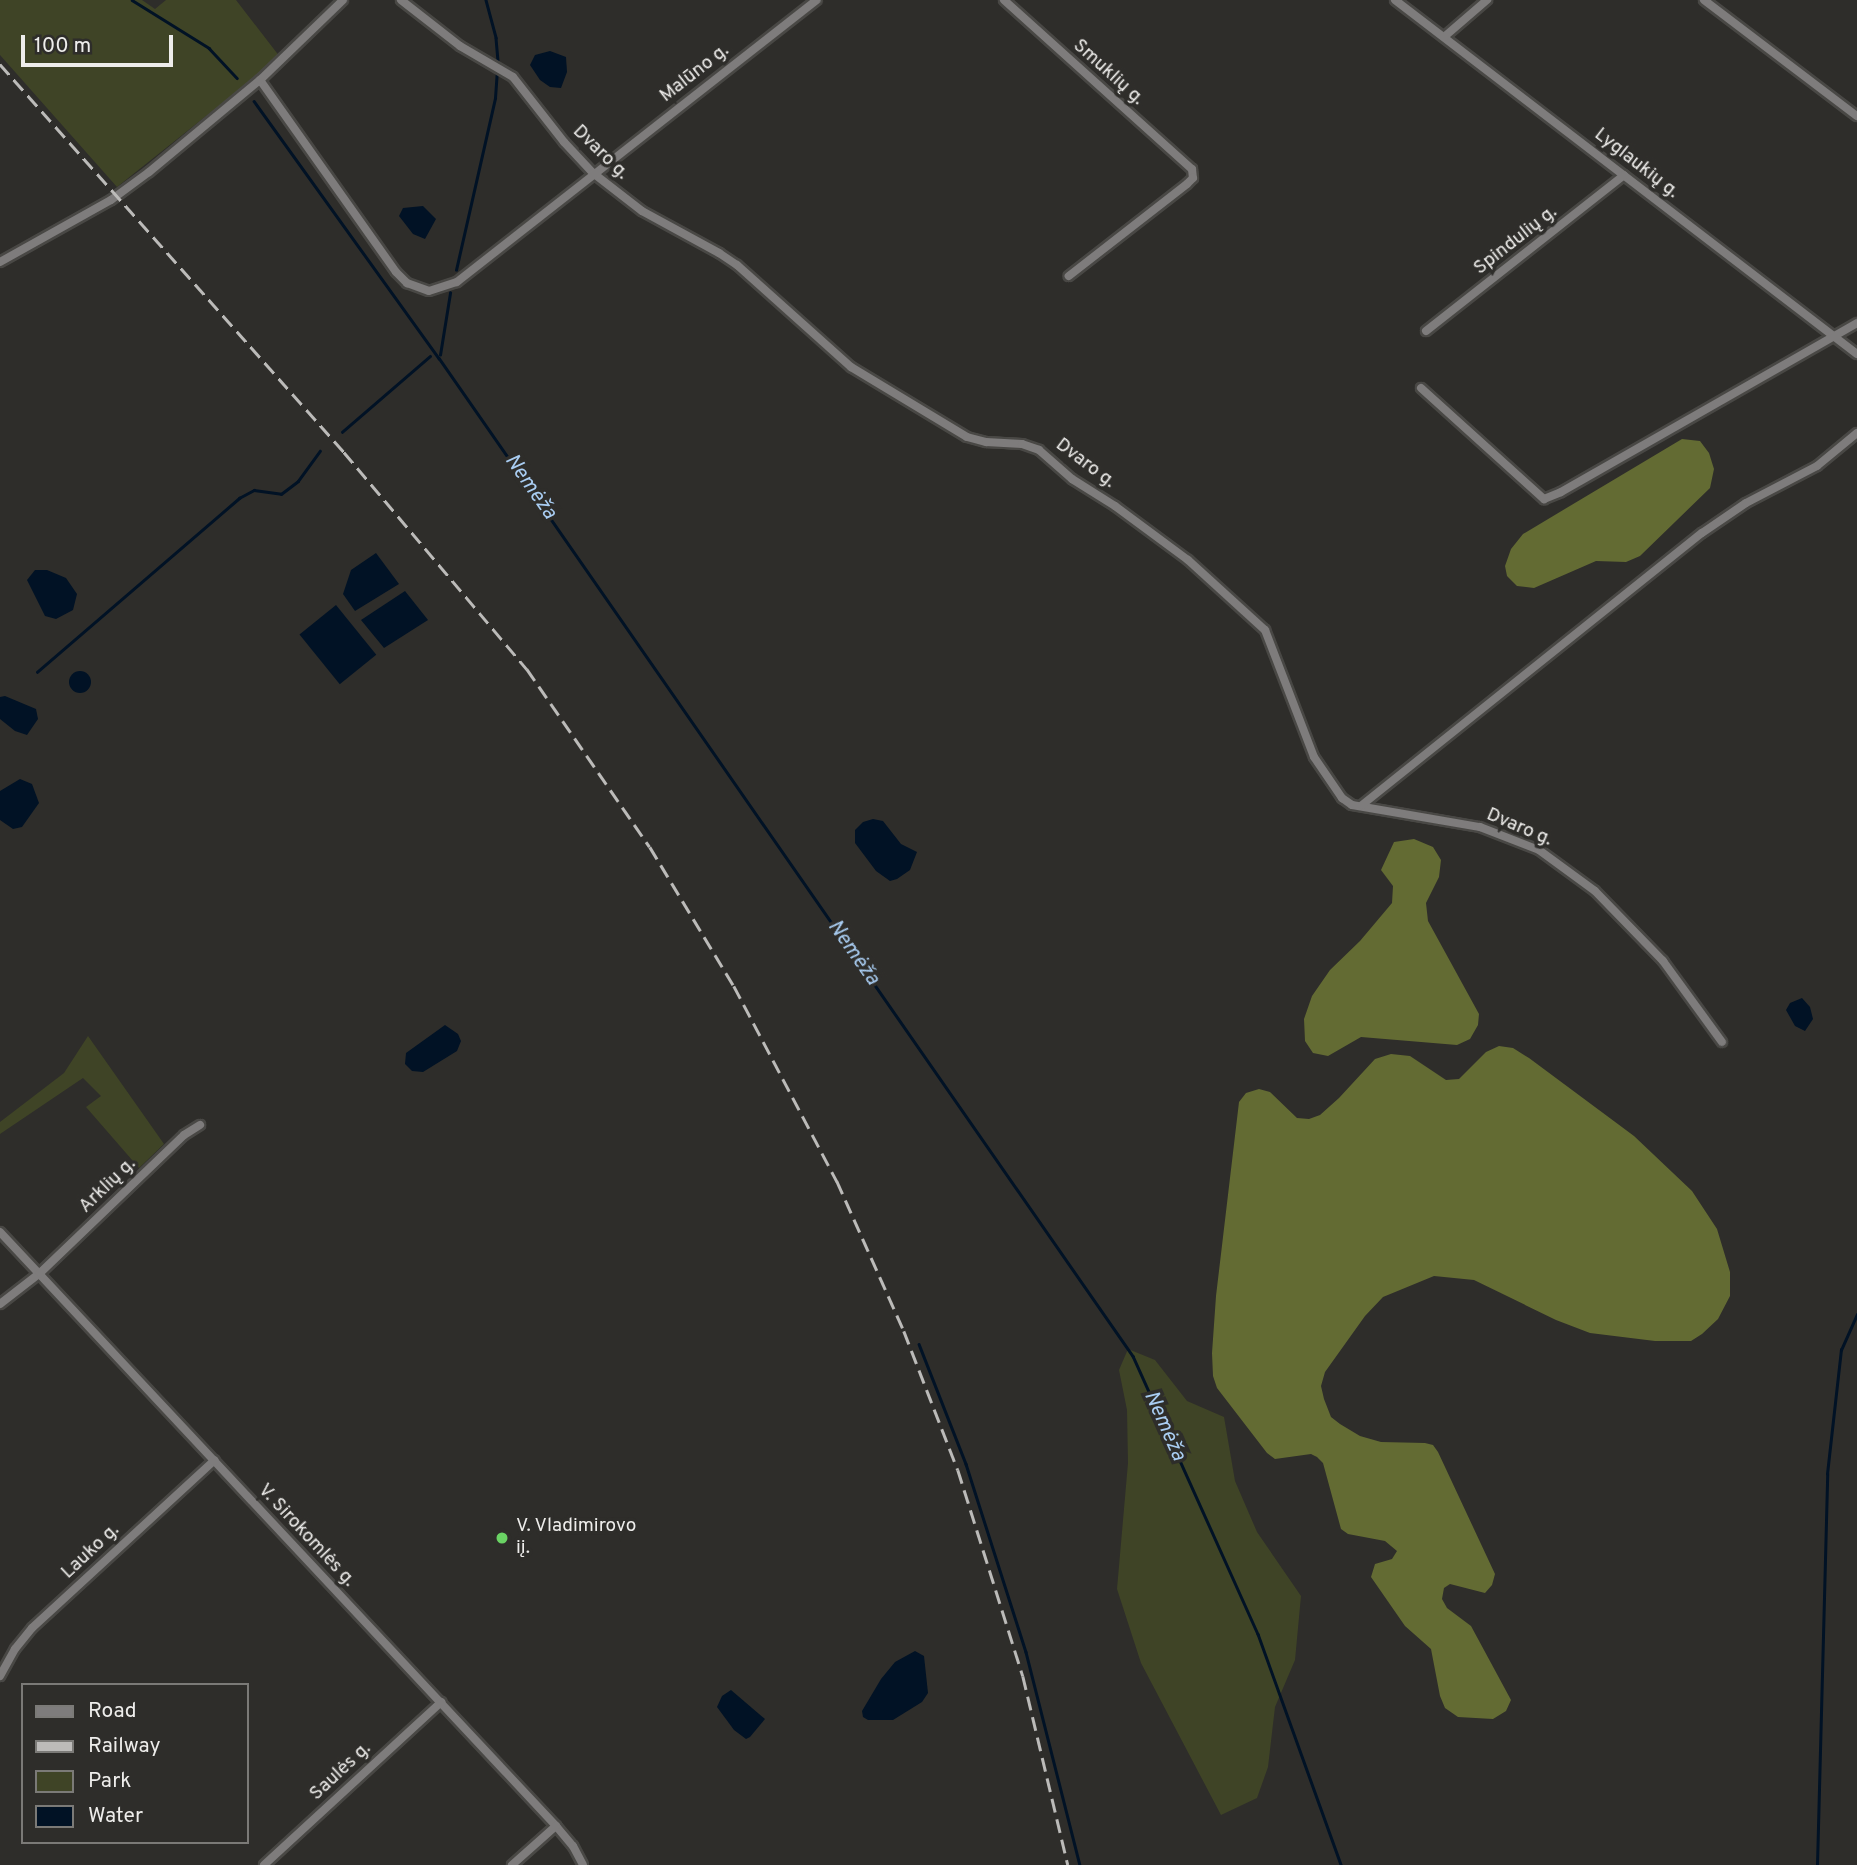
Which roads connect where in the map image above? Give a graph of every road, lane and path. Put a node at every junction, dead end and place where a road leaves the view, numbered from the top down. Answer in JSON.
{"nodes":[{"id":1,"x":343,"y":0,"type":"edge"},
{"id":2,"x":401,"y":0,"type":"edge"},
{"id":3,"x":817,"y":0,"type":"edge"},
{"id":4,"x":1004,"y":0,"type":"edge"},
{"id":5,"x":1395,"y":0,"type":"edge"},
{"id":6,"x":1487,"y":0,"type":"edge"},
{"id":7,"x":1704,"y":0,"type":"edge"},
{"id":8,"x":1444,"y":37,"type":"junction"},
{"id":9,"x":260,"y":80,"type":"junction"},
{"id":10,"x":1857,"y":116,"type":"edge"},
{"id":11,"x":593,"y":173,"type":"junction"},
{"id":12,"x":1624,"y":175,"type":"junction"},
{"id":13,"x":0,"y":262,"type":"edge"},
{"id":14,"x":1069,"y":276,"type":"dead end"},
{"id":15,"x":1857,"y":323,"type":"edge"},
{"id":16,"x":1426,"y":331,"type":"dead end"},
{"id":17,"x":1834,"y":338,"type":"junction"},
{"id":18,"x":1857,"y":354,"type":"edge"},
{"id":19,"x":1421,"y":388,"type":"dead end"},
{"id":20,"x":1857,"y":433,"type":"edge"},
{"id":21,"x":1362,"y":805,"type":"junction"},
{"id":22,"x":1722,"y":1042,"type":"dead end"},
{"id":23,"x":201,"y":1125,"type":"dead end"},
{"id":24,"x":0,"y":1232,"type":"edge"},
{"id":25,"x":40,"y":1273,"type":"junction"},
{"id":26,"x":0,"y":1304,"type":"edge"},
{"id":27,"x":215,"y":1460,"type":"junction"},
{"id":28,"x":0,"y":1676,"type":"edge"},
{"id":29,"x":441,"y":1702,"type":"junction"},
{"id":30,"x":556,"y":1826,"type":"junction"},
{"id":31,"x":264,"y":1865,"type":"edge"},
{"id":32,"x":512,"y":1865,"type":"edge"},
{"id":33,"x":583,"y":1865,"type":"edge"}],
"edges":[{"from":1,"to":9,"type":"street"},
{"from":2,"to":11,"type":"street","name":"Dvaro g."},
{"from":3,"to":11,"type":"street","name":"Malūno g."},
{"from":4,"to":14,"type":"street","name":"Smuklių g."},
{"from":5,"to":8,"type":"street","name":"Lyglaukių g."},
{"from":6,"to":8,"type":"street"},
{"from":7,"to":10,"type":"street"},
{"from":8,"to":12,"type":"street","name":"Lyglaukių g."},
{"from":9,"to":11,"type":"street","name":"Malūno g."},
{"from":9,"to":13,"type":"street"},
{"from":11,"to":21,"type":"street","name":"Dvaro g."},
{"from":12,"to":16,"type":"street","name":"Spindulių g."},
{"from":12,"to":17,"type":"street","name":"Lyglaukių g."},
{"from":15,"to":17,"type":"street"},
{"from":17,"to":18,"type":"street","name":"Lyglaukių g."},
{"from":17,"to":19,"type":"street"},
{"from":20,"to":21,"type":"street"},
{"from":21,"to":22,"type":"street","name":"Dvaro g."},
{"from":23,"to":25,"type":"street","name":"Arklių g."},
{"from":24,"to":25,"type":"street","name":"V. Sirokomlės g."},
{"from":25,"to":26,"type":"street","name":"Arklių g."},
{"from":25,"to":27,"type":"street","name":"V. Sirokomlės g."},
{"from":27,"to":28,"type":"street","name":"Lauko g."},
{"from":27,"to":29,"type":"street","name":"V. Sirokomlės g."},
{"from":29,"to":30,"type":"street","name":"V. Sirokomlės g."},
{"from":29,"to":31,"type":"street","name":"Saulės g."},
{"from":30,"to":32,"type":"street"},
{"from":30,"to":33,"type":"street","name":"V. Sirokomlės g."}]}
